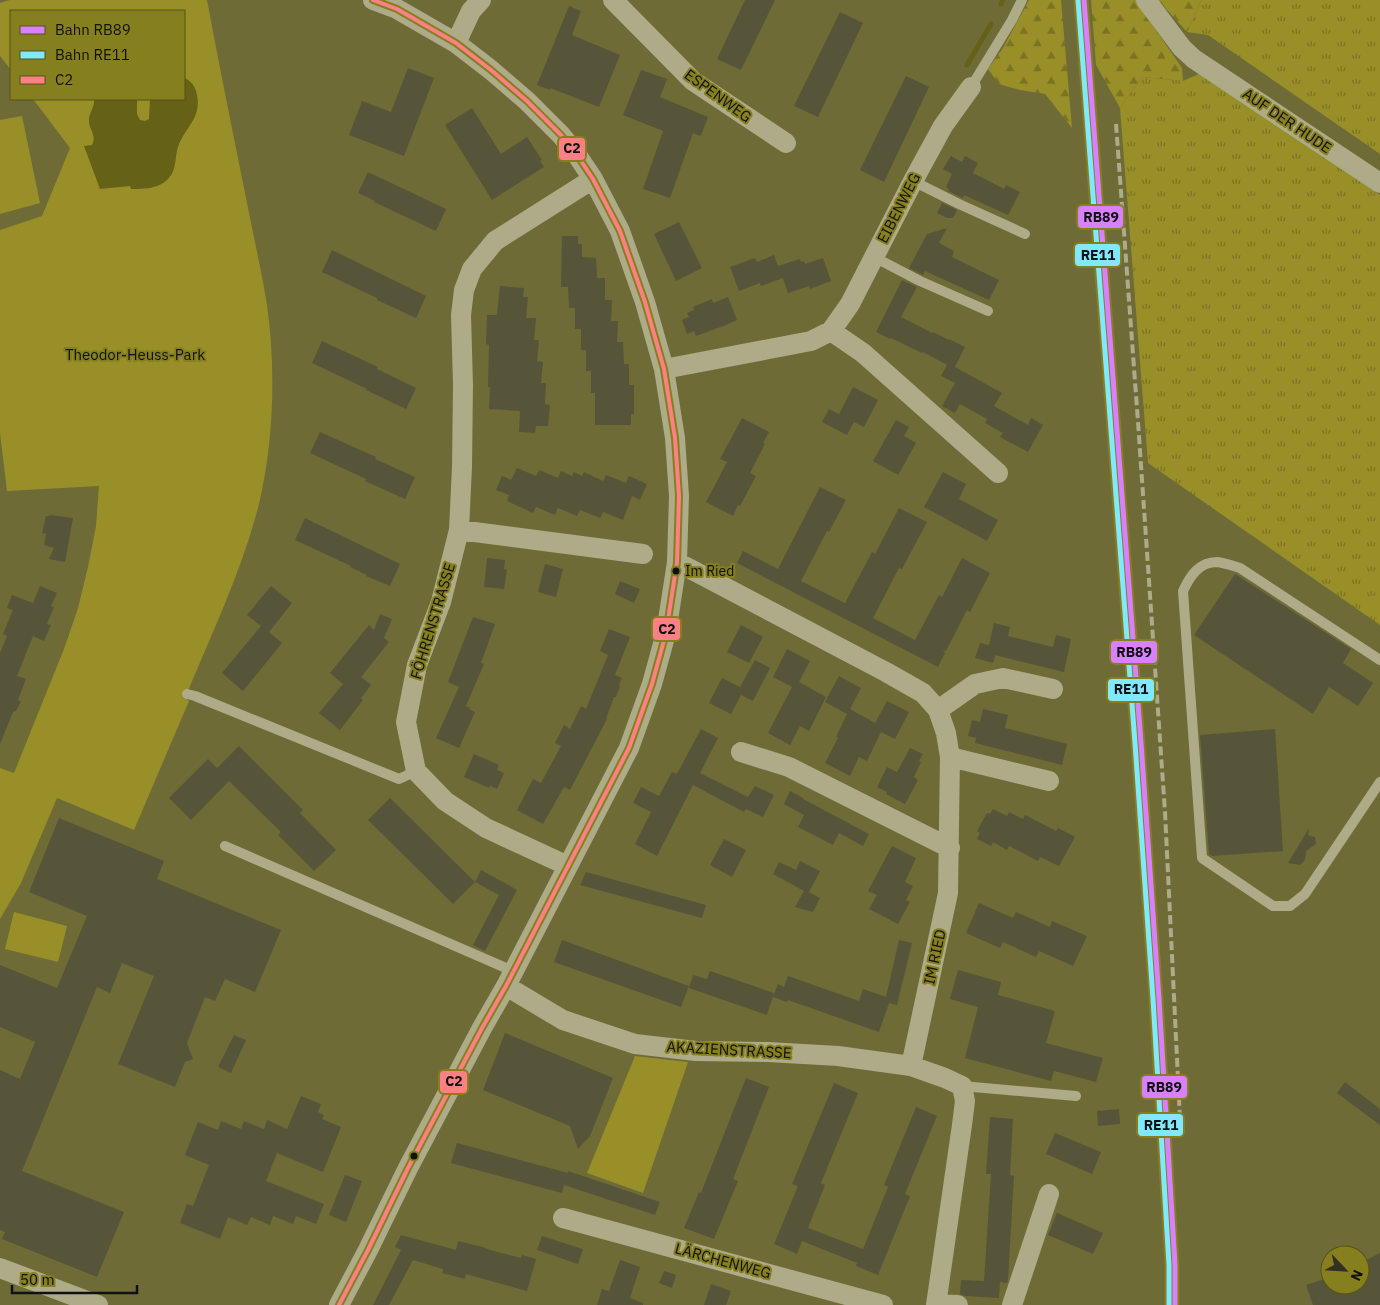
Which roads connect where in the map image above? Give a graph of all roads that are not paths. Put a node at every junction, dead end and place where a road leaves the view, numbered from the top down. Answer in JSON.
{"nodes":[{"id":1,"x":373,"y":0,"type":"edge"},
{"id":2,"x":481,"y":0,"type":"edge"},
{"id":3,"x":613,"y":0,"type":"edge"},
{"id":4,"x":1022,"y":0,"type":"edge"},
{"id":5,"x":1146,"y":0,"type":"edge"},
{"id":6,"x":456,"y":43,"type":"junction"},
{"id":7,"x":971,"y":87,"type":"joint"},
{"id":8,"x":786,"y":143,"type":"dead end"},
{"id":9,"x":592,"y":179,"type":"junction"},
{"id":10,"x":913,"y":182,"type":"junction"},
{"id":11,"x":1380,"y":183,"type":"edge"},
{"id":12,"x":1025,"y":234,"type":"dead end"},
{"id":13,"x":874,"y":257,"type":"junction"},
{"id":14,"x":988,"y":310,"type":"dead end"},
{"id":15,"x":831,"y":332,"type":"junction"},
{"id":16,"x":664,"y":369,"type":"junction"},
{"id":17,"x":998,"y":473,"type":"dead end"},
{"id":18,"x":459,"y":530,"type":"junction"},
{"id":19,"x":643,"y":554,"type":"dead end"},
{"id":20,"x":677,"y":562,"type":"junction"},
{"id":21,"x":1380,"y":660,"type":"edge"},
{"id":22,"x":1053,"y":689,"type":"dead end"},
{"id":23,"x":187,"y":694,"type":"dead end"},
{"id":24,"x":938,"y":710,"type":"junction"},
{"id":25,"x":741,"y":752,"type":"dead end"},
{"id":26,"x":950,"y":757,"type":"junction"},
{"id":27,"x":416,"y":771,"type":"junction"},
{"id":28,"x":1049,"y":781,"type":"dead end"},
{"id":29,"x":1380,"y":782,"type":"edge"},
{"id":30,"x":225,"y":846,"type":"dead end"},
{"id":31,"x":950,"y":848,"type":"junction"},
{"id":32,"x":568,"y":866,"type":"junction"},
{"id":33,"x":509,"y":979,"type":"junction"},
{"id":34,"x":911,"y":1066,"type":"junction"},
{"id":35,"x":962,"y":1086,"type":"junction"},
{"id":36,"x":1076,"y":1096,"type":"dead end"},
{"id":37,"x":1049,"y":1194,"type":"dead end"},
{"id":38,"x":563,"y":1218,"type":"dead end"},
{"id":39,"x":0,"y":1268,"type":"edge"},
{"id":40,"x":936,"y":1304,"type":"edge"},
{"id":41,"x":98,"y":1305,"type":"edge"},
{"id":42,"x":339,"y":1305,"type":"edge"},
{"id":43,"x":883,"y":1305,"type":"edge"},
{"id":44,"x":958,"y":1305,"type":"edge"},
{"id":45,"x":1012,"y":1305,"type":"edge"}],
"edges":[{"from":1,"to":6,"type":"street"},
{"from":2,"to":6,"type":"street"},
{"from":3,"to":8,"type":"street","name":"ESPENWEG"},
{"from":4,"to":7,"type":"lane"},
{"from":5,"to":11,"type":"street","name":"AUF DER HUDE"},
{"from":6,"to":9,"type":"street"},
{"from":7,"to":10,"type":"street","name":"EIBENWEG"},
{"from":9,"to":16,"type":"street"},
{"from":9,"to":18,"type":"street","name":"FÖHRENSTRASSE"},
{"from":10,"to":12,"type":"lane"},
{"from":10,"to":13,"type":"street","name":"EIBENWEG"},
{"from":13,"to":14,"type":"lane"},
{"from":13,"to":15,"type":"street","name":"EIBENWEG"},
{"from":15,"to":16,"type":"street"},
{"from":15,"to":17,"type":"street"},
{"from":16,"to":20,"type":"street"},
{"from":18,"to":19,"type":"street"},
{"from":18,"to":27,"type":"street","name":"FÖHRENSTRASSE"},
{"from":20,"to":24,"type":"street","name":"IM RIED"},
{"from":20,"to":32,"type":"street"},
{"from":21,"to":29,"type":"lane"},
{"from":22,"to":24,"type":"street"},
{"from":23,"to":27,"type":"lane"},
{"from":24,"to":26,"type":"street","name":"IM RIED"},
{"from":25,"to":31,"type":"street"},
{"from":26,"to":28,"type":"street"},
{"from":26,"to":31,"type":"street","name":"IM RIED"},
{"from":27,"to":32,"type":"street"},
{"from":30,"to":33,"type":"lane"},
{"from":31,"to":34,"type":"street","name":"IM RIED"},
{"from":32,"to":33,"type":"street"},
{"from":33,"to":34,"type":"street","name":"AKAZIENSTRASSE"},
{"from":33,"to":42,"type":"street"},
{"from":34,"to":35,"type":"street","name":"AKAZIENSTRASSE"},
{"from":35,"to":36,"type":"lane","name":"AKAZIENSTRASSE"},
{"from":35,"to":40,"type":"street"},
{"from":37,"to":45,"type":"street"},
{"from":38,"to":43,"type":"street","name":"LÄRCHENWEG"},
{"from":39,"to":41,"type":"street"},
{"from":40,"to":44,"type":"street"}]}
